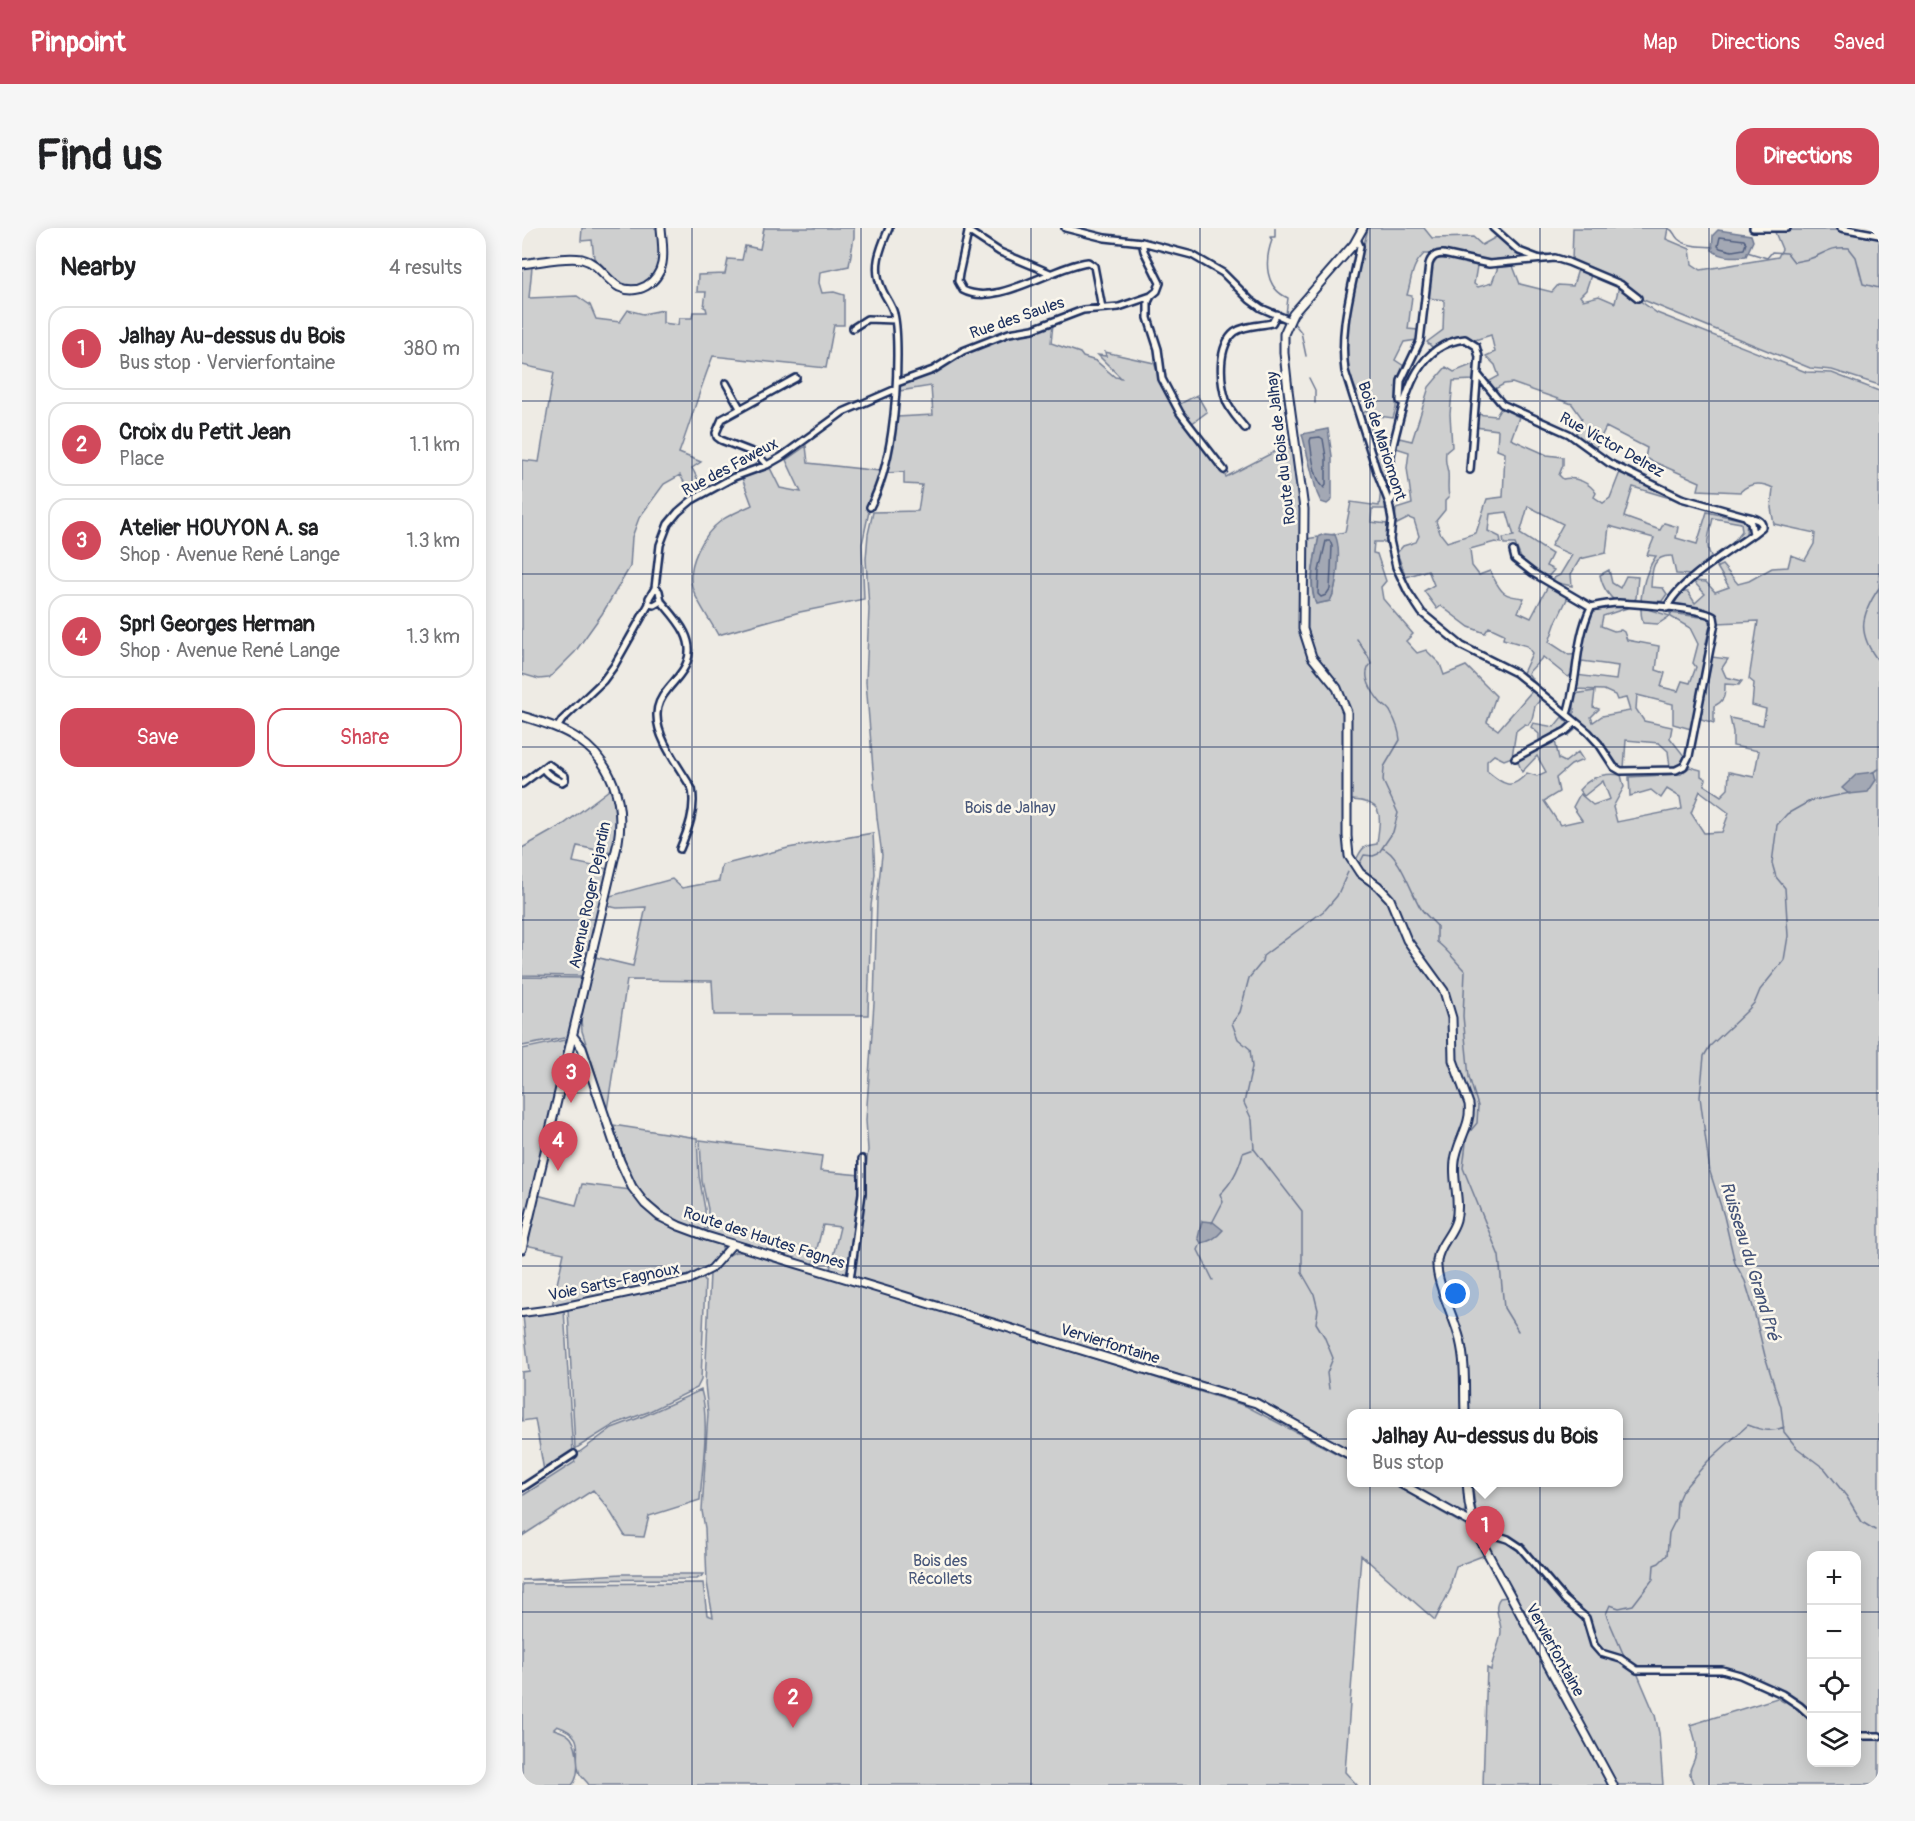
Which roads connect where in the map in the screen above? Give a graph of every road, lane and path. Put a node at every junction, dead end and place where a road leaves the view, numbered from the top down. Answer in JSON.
{"nodes":[{"id":1,"x":661,"y":228,"type":"edge"},
{"id":2,"x":889,"y":228,"type":"edge"},
{"id":3,"x":1065,"y":228,"type":"edge"},
{"id":4,"x":1363,"y":228,"type":"edge"},
{"id":5,"x":1493,"y":228,"type":"edge"},
{"id":6,"x":1753,"y":228,"type":"edge"},
{"id":7,"x":1787,"y":228,"type":"edge"},
{"id":8,"x":1841,"y":228,"type":"edge"},
{"id":9,"x":968,"y":230,"type":"edge"},
{"id":10,"x":1088,"y":231,"type":"edge"},
{"id":11,"x":1879,"y":235,"type":"edge"},
{"id":12,"x":1358,"y":239,"type":"junction"},
{"id":13,"x":1142,"y":242,"type":"junction"},
{"id":14,"x":1540,"y":259,"type":"junction"},
{"id":15,"x":522,"y":264,"type":"edge"},
{"id":16,"x":1050,"y":273,"type":"junction"},
{"id":17,"x":1151,"y":296,"type":"junction"},
{"id":18,"x":1638,"y":298,"type":"dead end"},
{"id":19,"x":1102,"y":308,"type":"junction"},
{"id":20,"x":1276,"y":314,"type":"junction"},
{"id":21,"x":1291,"y":317,"type":"junction"},
{"id":22,"x":895,"y":320,"type":"junction"},
{"id":23,"x":853,"y":328,"type":"dead end"},
{"id":24,"x":1479,"y":376,"type":"junction"},
{"id":25,"x":796,"y":378,"type":"dead end"},
{"id":26,"x":726,"y":383,"type":"dead end"},
{"id":27,"x":897,"y":386,"type":"junction"},
{"id":28,"x":1403,"y":403,"type":"junction"},
{"id":29,"x":740,"y":408,"type":"junction"},
{"id":30,"x":1245,"y":428,"type":"dead end"},
{"id":31,"x":767,"y":465,"type":"junction"},
{"id":32,"x":1224,"y":470,"type":"dead end"},
{"id":33,"x":1470,"y":470,"type":"dead end"},
{"id":34,"x":1389,"y":503,"type":"junction"},
{"id":35,"x":870,"y":507,"type":"dead end"},
{"id":36,"x":1745,"y":516,"type":"junction"},
{"id":37,"x":1753,"y":534,"type":"junction"},
{"id":38,"x":1513,"y":550,"type":"dead end"},
{"id":39,"x":655,"y":588,"type":"junction"},
{"id":40,"x":661,"y":601,"type":"junction"},
{"id":41,"x":649,"y":604,"type":"junction"},
{"id":42,"x":1591,"y":607,"type":"junction"},
{"id":43,"x":1667,"y":608,"type":"junction"},
{"id":44,"x":1567,"y":714,"type":"junction"},
{"id":45,"x":522,"y":716,"type":"edge"},
{"id":46,"x":1575,"y":723,"type":"junction"},
{"id":47,"x":557,"y":728,"type":"junction"},
{"id":48,"x":1515,"y":758,"type":"dead end"},
{"id":49,"x":543,"y":768,"type":"dead end"},
{"id":50,"x":522,"y":784,"type":"edge"},
{"id":51,"x":680,"y":849,"type":"dead end"},
{"id":52,"x":573,"y":1036,"type":"junction"},
{"id":53,"x":862,"y":1159,"type":"dead end"},
{"id":54,"x":733,"y":1244,"type":"junction"},
{"id":55,"x":522,"y":1249,"type":"edge"},
{"id":56,"x":850,"y":1280,"type":"junction"},
{"id":57,"x":522,"y":1312,"type":"edge"},
{"id":58,"x":1465,"y":1409,"type":"edge"},
{"id":59,"x":1347,"y":1453,"type":"edge"},
{"id":60,"x":574,"y":1454,"type":"dead end"},
{"id":61,"x":1407,"y":1487,"type":"edge"},
{"id":62,"x":1468,"y":1487,"type":"edge"},
{"id":63,"x":522,"y":1488,"type":"edge"},
{"id":64,"x":1473,"y":1525,"type":"junction"},
{"id":65,"x":1808,"y":1713,"type":"edge"},
{"id":66,"x":1861,"y":1736,"type":"edge"},
{"id":67,"x":1879,"y":1736,"type":"edge"},
{"id":68,"x":1613,"y":1785,"type":"edge"}],
"edges":[{"from":1,"to":15,"type":"main road"},
{"from":2,"to":22,"type":"street"},
{"from":3,"to":10,"type":"street"},
{"from":4,"to":12,"type":"main road"},
{"from":5,"to":14,"type":"street"},
{"from":6,"to":7,"type":"street"},
{"from":8,"to":11,"type":"street"},
{"from":9,"to":16,"type":"street"},
{"from":9,"to":16,"type":"street"},
{"from":10,"to":13,"type":"street"},
{"from":12,"to":21,"type":"main road"},
{"from":12,"to":34,"type":"street","name":"Bois de Mariomont"},
{"from":13,"to":17,"type":"street"},
{"from":13,"to":20,"type":"street"},
{"from":14,"to":18,"type":"street"},
{"from":14,"to":28,"type":"street"},
{"from":16,"to":19,"type":"street"},
{"from":17,"to":19,"type":"street","name":"Rue des Saules"},
{"from":17,"to":32,"type":"street"},
{"from":19,"to":27,"type":"street","name":"Rue des Saules"},
{"from":20,"to":21,"type":"street"},
{"from":20,"to":30,"type":"street"},
{"from":21,"to":58,"type":"main road","name":"Route du Bois de Jalhay"},
{"from":22,"to":23,"type":"street"},
{"from":22,"to":27,"type":"street"},
{"from":24,"to":28,"type":"street"},
{"from":24,"to":33,"type":"street"},
{"from":24,"to":36,"type":"street","name":"Rue Victor Delrez"},
{"from":25,"to":29,"type":"street"},
{"from":26,"to":29,"type":"street"},
{"from":27,"to":31,"type":"street","name":"Rue des Faweux"},
{"from":27,"to":35,"type":"street"},
{"from":28,"to":34,"type":"street"},
{"from":29,"to":31,"type":"street"},
{"from":31,"to":39,"type":"street","name":"Rue des Faweux"},
{"from":34,"to":44,"type":"street","name":"Bois de Mariomont"},
{"from":36,"to":37,"type":"street"},
{"from":36,"to":37,"type":"street"},
{"from":37,"to":43,"type":"street"},
{"from":38,"to":42,"type":"street"},
{"from":39,"to":40,"type":"street"},
{"from":39,"to":41,"type":"street","name":"Rue des Faweux"},
{"from":40,"to":41,"type":"street"},
{"from":40,"to":51,"type":"street"},
{"from":41,"to":47,"type":"street"},
{"from":42,"to":43,"type":"street","name":"Bois de Mariomont"},
{"from":42,"to":44,"type":"street"},
{"from":43,"to":46,"type":"street","name":"Bois de Mariomont"},
{"from":44,"to":46,"type":"street","name":"Bois de Mariomont"},
{"from":45,"to":47,"type":"main road","name":"Avenue Roger Dejardin"},
{"from":46,"to":48,"type":"street"},
{"from":47,"to":52,"type":"main road","name":"Avenue Roger Dejardin"},
{"from":49,"to":50,"type":"street"},
{"from":52,"to":54,"type":"main road","name":"Route des Hautes Fagnes"},
{"from":52,"to":55,"type":"main road","name":"Avenue Roger Dejardin"},
{"from":53,"to":56,"type":"street"},
{"from":54,"to":56,"type":"main road","name":"Route des Hautes Fagnes"},
{"from":54,"to":57,"type":"street","name":"Voie Sarts-Fagnoux"},
{"from":56,"to":59,"type":"main road","name":"Vervierfontaine"},
{"from":60,"to":63,"type":"street"},
{"from":61,"to":64,"type":"main road","name":"Vervierfontaine"},
{"from":62,"to":64,"type":"main road","name":"Vervierfontaine"},
{"from":64,"to":65,"type":"street","name":"Vervierfontaine"},
{"from":64,"to":68,"type":"main road","name":"Vervierfontaine"},
{"from":66,"to":67,"type":"street"}]}
